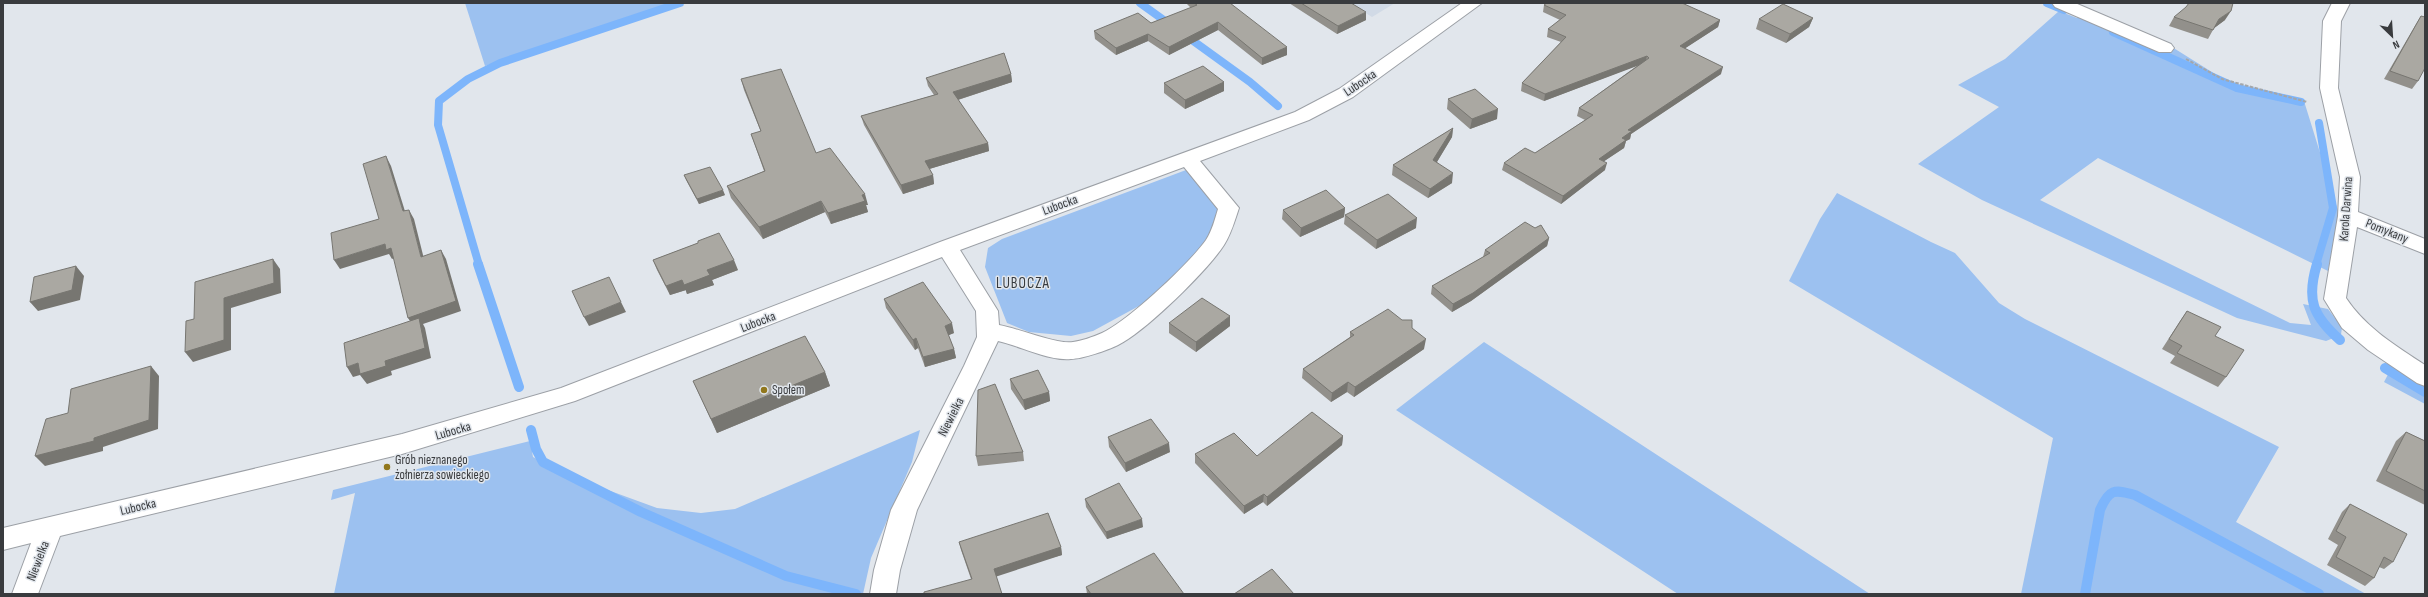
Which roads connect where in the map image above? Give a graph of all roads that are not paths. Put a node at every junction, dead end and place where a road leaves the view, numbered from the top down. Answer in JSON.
{"nodes":[{"id":1,"x":1473,"y":3,"type":"edge"},
{"id":2,"x":2061,"y":3,"type":"edge"},
{"id":3,"x":2342,"y":3,"type":"edge"},
{"id":4,"x":2165,"y":48,"type":"dead end"},
{"id":5,"x":1187,"y":158,"type":"junction"},
{"id":6,"x":2348,"y":216,"type":"junction"},
{"id":7,"x":947,"y":247,"type":"junction"},
{"id":8,"x":2425,"y":247,"type":"edge"},
{"id":9,"x":988,"y":331,"type":"junction"},
{"id":10,"x":2425,"y":377,"type":"edge"},
{"id":11,"x":50,"y":528,"type":"junction"},
{"id":12,"x":3,"y":539,"type":"edge"},
{"id":13,"x":884,"y":587,"type":"edge"},
{"id":14,"x":25,"y":594,"type":"edge"}],
"edges":[{"from":1,"to":5,"type":"street","name":"Lubocka"},
{"from":2,"to":4,"type":"street"},
{"from":3,"to":6,"type":"street","name":"Karola Darwina"},
{"from":5,"to":7,"type":"street","name":"Lubocka"},
{"from":5,"to":9,"type":"street"},
{"from":6,"to":8,"type":"street","name":"Pomykany"},
{"from":6,"to":10,"type":"street","name":"Karola Darwina"},
{"from":7,"to":9,"type":"street","name":"Niewielka"},
{"from":7,"to":11,"type":"street","name":"Lubocka"},
{"from":9,"to":13,"type":"street","name":"Niewielka"},
{"from":11,"to":12,"type":"street","name":"Lubocka"},
{"from":11,"to":14,"type":"street","name":"Niewielka"}]}
